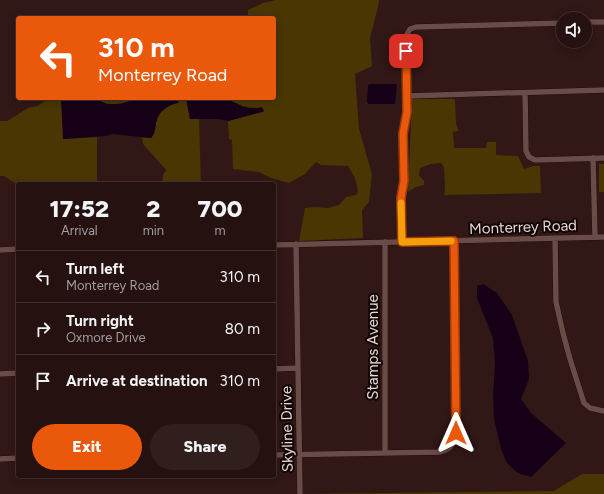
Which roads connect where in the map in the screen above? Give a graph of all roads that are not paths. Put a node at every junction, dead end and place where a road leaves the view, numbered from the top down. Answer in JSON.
{"nodes":[{"id":1,"x":592,"y":22,"type":"edge"},
{"id":2,"x":604,"y":22,"type":"edge"},
{"id":3,"x":556,"y":23,"type":"edge"},
{"id":4,"x":604,"y":90,"type":"edge"},
{"id":5,"x":525,"y":93,"type":"junction"},
{"id":6,"x":407,"y":96,"type":"junction"},
{"id":7,"x":593,"y":158,"type":"junction"},
{"id":8,"x":604,"y":158,"type":"edge"},
{"id":9,"x":594,"y":237,"type":"junction"},
{"id":10,"x":604,"y":237,"type":"edge"},
{"id":11,"x":555,"y":238,"type":"junction"},
{"id":12,"x":454,"y":241,"type":"junction"},
{"id":13,"x":384,"y":242,"type":"junction"},
{"id":14,"x":402,"y":242,"type":"junction"},
{"id":15,"x":296,"y":244,"type":"junction"},
{"id":16,"x":276,"y":245,"type":"edge"},
{"id":17,"x":16,"y":249,"type":"edge"},
{"id":18,"x":0,"y":250,"type":"edge"},
{"id":19,"x":298,"y":368,"type":"junction"},
{"id":20,"x":276,"y":369,"type":"edge"},
{"id":21,"x":0,"y":374,"type":"edge"},
{"id":22,"x":16,"y":374,"type":"edge"},
{"id":23,"x":604,"y":411,"type":"edge"},
{"id":24,"x":385,"y":453,"type":"junction"},
{"id":25,"x":276,"y":454,"type":"edge"},
{"id":26,"x":300,"y":454,"type":"junction"},
{"id":27,"x":16,"y":458,"type":"edge"},
{"id":28,"x":0,"y":459,"type":"edge"},
{"id":29,"x":300,"y":494,"type":"edge"}],
"edges":[{"from":1,"to":2,"type":"street"},
{"from":3,"to":6,"type":"street"},
{"from":4,"to":5,"type":"street"},
{"from":5,"to":6,"type":"street"},
{"from":5,"to":7,"type":"street"},
{"from":6,"to":14,"type":"street"},
{"from":7,"to":8,"type":"street"},
{"from":7,"to":9,"type":"street"},
{"from":9,"to":10,"type":"street","name":"Monterrey Road"},
{"from":9,"to":11,"type":"street","name":"Monterrey Road"},
{"from":11,"to":12,"type":"street","name":"Monterrey Road"},
{"from":11,"to":23,"type":"street"},
{"from":12,"to":14,"type":"street","name":"Monterrey Road"},
{"from":12,"to":24,"type":"street"},
{"from":13,"to":14,"type":"street","name":"Monterrey Road"},
{"from":13,"to":15,"type":"street","name":"Monterrey Road"},
{"from":13,"to":24,"type":"street","name":"Stamps Avenue"},
{"from":15,"to":16,"type":"street","name":"Monterrey Road"},
{"from":15,"to":19,"type":"street","name":"Skyline Drive"},
{"from":17,"to":18,"type":"street"},
{"from":19,"to":20,"type":"street"},
{"from":19,"to":26,"type":"street","name":"Skyline Drive"},
{"from":21,"to":22,"type":"street"},
{"from":24,"to":26,"type":"street"},
{"from":25,"to":26,"type":"street"},
{"from":26,"to":29,"type":"street","name":"Skyline Drive"},
{"from":27,"to":28,"type":"street"}]}
